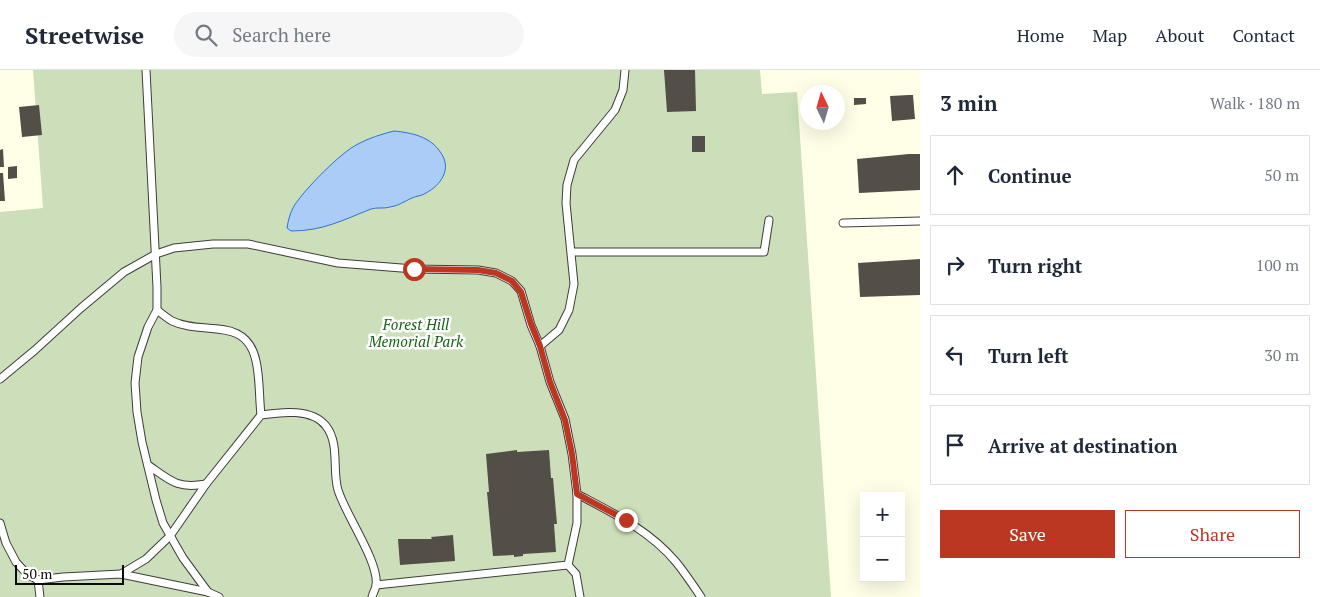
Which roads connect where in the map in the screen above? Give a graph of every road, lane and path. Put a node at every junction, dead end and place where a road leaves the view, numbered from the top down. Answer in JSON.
{"nodes":[{"id":1,"x":146,"y":70,"type":"edge"},
{"id":2,"x":625,"y":70,"type":"edge"},
{"id":3,"x":768,"y":220,"type":"dead end"},
{"id":4,"x":920,"y":221,"type":"edge"},
{"id":5,"x":843,"y":223,"type":"dead end"},
{"id":6,"x":572,"y":252,"type":"junction"},
{"id":7,"x":156,"y":254,"type":"junction"},
{"id":8,"x":157,"y":310,"type":"junction"},
{"id":9,"x":540,"y":346,"type":"junction"},
{"id":10,"x":0,"y":379,"type":"edge"},
{"id":11,"x":261,"y":415,"type":"junction"},
{"id":12,"x":148,"y":465,"type":"junction"},
{"id":13,"x":206,"y":484,"type":"junction"},
{"id":14,"x":577,"y":494,"type":"junction"},
{"id":15,"x":0,"y":524,"type":"edge"},
{"id":16,"x":170,"y":536,"type":"junction"},
{"id":17,"x":568,"y":565,"type":"junction"},
{"id":18,"x":121,"y":574,"type":"junction"},
{"id":19,"x":38,"y":580,"type":"junction"},
{"id":20,"x":376,"y":585,"type":"junction"},
{"id":21,"x":208,"y":592,"type":"junction"},
{"id":22,"x":40,"y":597,"type":"edge"},
{"id":23,"x":219,"y":597,"type":"edge"},
{"id":24,"x":372,"y":597,"type":"edge"},
{"id":25,"x":580,"y":597,"type":"edge"},
{"id":26,"x":701,"y":597,"type":"edge"}],
"edges":[{"from":1,"to":7,"type":"lane"},
{"from":2,"to":6,"type":"lane"},
{"from":3,"to":6,"type":"lane"},
{"from":4,"to":5,"type":"lane"},
{"from":6,"to":9,"type":"lane"},
{"from":7,"to":8,"type":"lane"},
{"from":7,"to":9,"type":"lane"},
{"from":7,"to":10,"type":"lane"},
{"from":8,"to":11,"type":"lane"},
{"from":8,"to":12,"type":"lane"},
{"from":9,"to":14,"type":"lane"},
{"from":11,"to":13,"type":"lane"},
{"from":11,"to":20,"type":"lane"},
{"from":12,"to":13,"type":"lane"},
{"from":12,"to":16,"type":"lane"},
{"from":13,"to":16,"type":"lane"},
{"from":14,"to":17,"type":"lane"},
{"from":14,"to":26,"type":"lane"},
{"from":15,"to":19,"type":"lane"},
{"from":16,"to":18,"type":"lane"},
{"from":16,"to":21,"type":"lane"},
{"from":17,"to":20,"type":"lane"},
{"from":17,"to":25,"type":"lane"},
{"from":18,"to":19,"type":"lane"},
{"from":18,"to":21,"type":"lane"},
{"from":19,"to":22,"type":"lane"},
{"from":20,"to":24,"type":"lane"},
{"from":21,"to":23,"type":"lane"}]}
